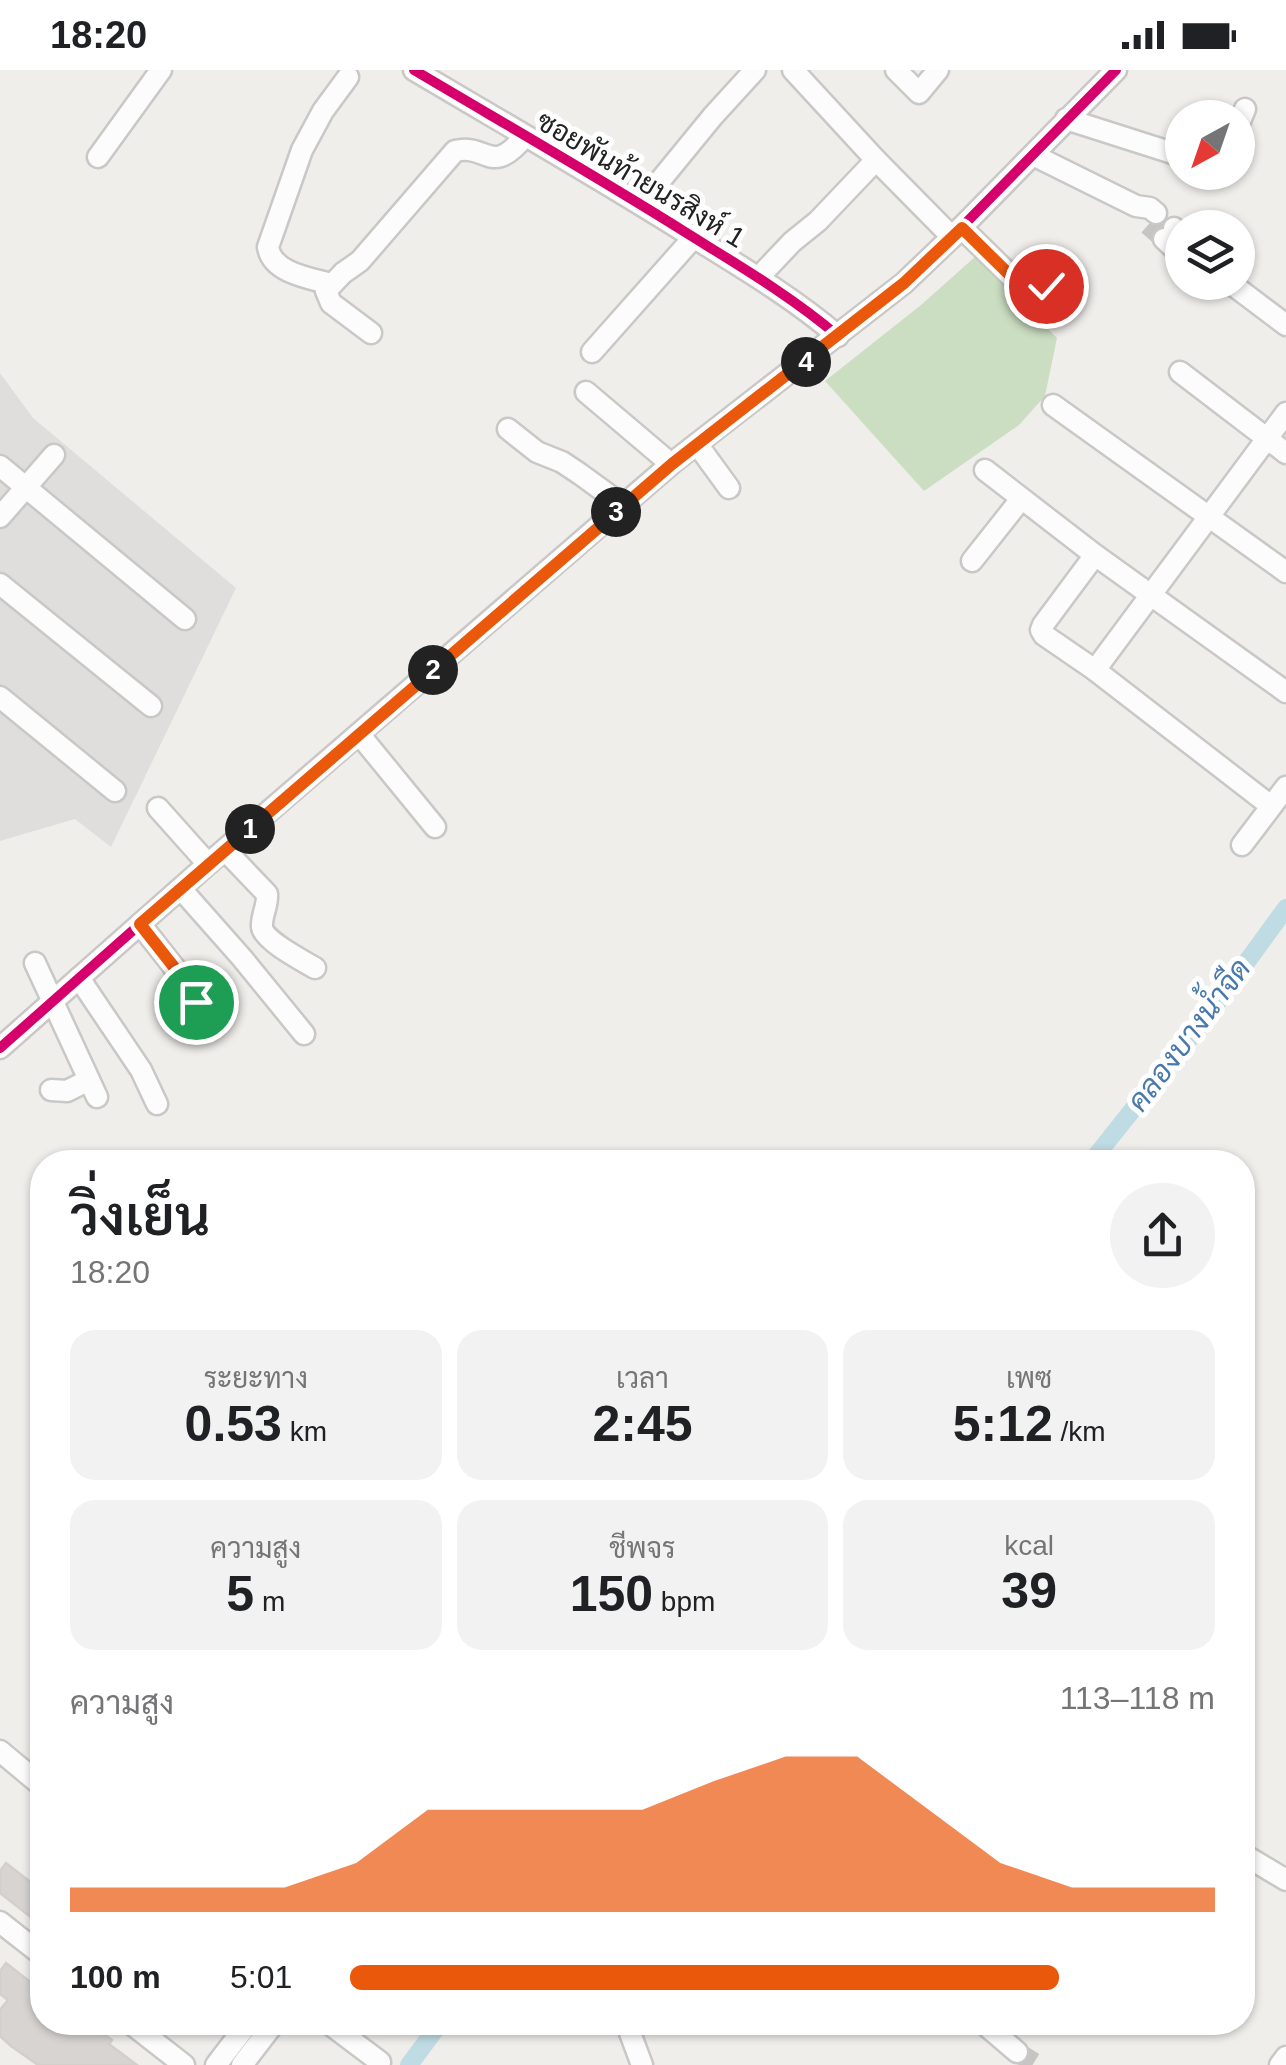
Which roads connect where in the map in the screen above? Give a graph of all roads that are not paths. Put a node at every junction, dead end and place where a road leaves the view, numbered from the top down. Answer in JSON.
{"nodes":[{"id":1,"x":161,"y":70,"type":"edge"},
{"id":2,"x":414,"y":70,"type":"edge"},
{"id":3,"x":755,"y":70,"type":"edge"},
{"id":4,"x":793,"y":70,"type":"edge"},
{"id":5,"x":896,"y":70,"type":"edge"},
{"id":6,"x":938,"y":70,"type":"edge"},
{"id":7,"x":1116,"y":70,"type":"edge"},
{"id":8,"x":348,"y":76,"type":"dead end"},
{"id":9,"x":1066,"y":118,"type":"junction"},
{"id":10,"x":525,"y":136,"type":"junction"},
{"id":11,"x":1165,"y":150,"type":"edge"},
{"id":12,"x":1032,"y":155,"type":"junction"},
{"id":13,"x":98,"y":156,"type":"dead end"},
{"id":14,"x":876,"y":160,"type":"junction"},
{"id":15,"x":642,"y":204,"type":"junction"},
{"id":16,"x":1160,"y":225,"type":"tunnel mouth"},
{"id":17,"x":957,"y":232,"type":"junction"},
{"id":18,"x":694,"y":237,"type":"junction"},
{"id":19,"x":758,"y":278,"type":"junction"},
{"id":20,"x":331,"y":284,"type":"junction"},
{"id":21,"x":1046,"y":286,"type":"dead end"},
{"id":22,"x":1253,"y":300,"type":"edge"},
{"id":23,"x":1286,"y":325,"type":"edge"},
{"id":24,"x":371,"y":333,"type":"dead end"},
{"id":25,"x":838,"y":336,"type":"junction"},
{"id":26,"x":592,"y":352,"type":"dead end"},
{"id":27,"x":1180,"y":372,"type":"dead end"},
{"id":28,"x":586,"y":392,"type":"dead end"},
{"id":29,"x":1053,"y":405,"type":"dead end"},
{"id":30,"x":1286,"y":412,"type":"edge"},
{"id":31,"x":508,"y":428,"type":"dead end"},
{"id":32,"x":1266,"y":438,"type":"junction"},
{"id":33,"x":698,"y":444,"type":"junction"},
{"id":34,"x":1286,"y":453,"type":"edge"},
{"id":35,"x":54,"y":455,"type":"dead end"},
{"id":36,"x":672,"y":464,"type":"junction"},
{"id":37,"x":0,"y":466,"type":"edge"},
{"id":38,"x":984,"y":470,"type":"dead end"},
{"id":39,"x":26,"y":487,"type":"junction"},
{"id":40,"x":728,"y":488,"type":"dead end"},
{"id":41,"x":1021,"y":499,"type":"junction"},
{"id":42,"x":624,"y":506,"type":"junction"},
{"id":43,"x":1209,"y":516,"type":"junction"},
{"id":44,"x":0,"y":517,"type":"edge"},
{"id":45,"x":1095,"y":555,"type":"junction"},
{"id":46,"x":972,"y":561,"type":"dead end"},
{"id":47,"x":1286,"y":572,"type":"edge"},
{"id":48,"x":0,"y":584,"type":"edge"},
{"id":49,"x":1150,"y":595,"type":"junction"},
{"id":50,"x":185,"y":619,"type":"dead end"},
{"id":51,"x":1095,"y":670,"type":"junction"},
{"id":52,"x":1286,"y":692,"type":"edge"},
{"id":53,"x":0,"y":696,"type":"edge"},
{"id":54,"x":150,"y":706,"type":"dead end"},
{"id":55,"x":359,"y":734,"type":"junction"},
{"id":56,"x":1286,"y":787,"type":"edge"},
{"id":57,"x":114,"y":791,"type":"dead end"},
{"id":58,"x":1272,"y":806,"type":"junction"},
{"id":59,"x":158,"y":808,"type":"dead end"},
{"id":60,"x":435,"y":827,"type":"dead end"},
{"id":61,"x":1242,"y":845,"type":"dead end"},
{"id":62,"x":226,"y":850,"type":"junction"},
{"id":63,"x":208,"y":864,"type":"junction"},
{"id":64,"x":180,"y":889,"type":"junction"},
{"id":65,"x":140,"y":924,"type":"junction"},
{"id":66,"x":35,"y":963,"type":"dead end"},
{"id":67,"x":315,"y":968,"type":"dead end"},
{"id":68,"x":79,"y":978,"type":"junction"},
{"id":69,"x":54,"y":1001,"type":"junction"},
{"id":70,"x":194,"y":1008,"type":"dead end"},
{"id":71,"x":304,"y":1034,"type":"dead end"},
{"id":72,"x":0,"y":1048,"type":"edge"},
{"id":73,"x":51,"y":1090,"type":"dead end"},
{"id":74,"x":157,"y":1104,"type":"dead end"},
{"id":75,"x":0,"y":1751,"type":"edge"},
{"id":76,"x":30,"y":1776,"type":"edge"},
{"id":77,"x":1255,"y":1861,"type":"edge"},
{"id":78,"x":1286,"y":1880,"type":"edge"},
{"id":79,"x":0,"y":1922,"type":"edge"},
{"id":80,"x":30,"y":1946,"type":"edge"},
{"id":81,"x":146,"y":2035,"type":"edge"},
{"id":82,"x":239,"y":2035,"type":"edge"},
{"id":83,"x":264,"y":2035,"type":"edge"},
{"id":84,"x":344,"y":2035,"type":"edge"},
{"id":85,"x":631,"y":2035,"type":"edge"},
{"id":86,"x":997,"y":2035,"type":"edge"},
{"id":87,"x":1017,"y":2052,"type":"tunnel mouth"},
{"id":88,"x":1286,"y":2057,"type":"edge"},
{"id":89,"x":380,"y":2062,"type":"dead end"},
{"id":90,"x":184,"y":2065,"type":"edge"},
{"id":91,"x":216,"y":2065,"type":"edge"},
{"id":92,"x":242,"y":2065,"type":"edge"},
{"id":93,"x":642,"y":2065,"type":"edge"},
{"id":94,"x":1280,"y":2065,"type":"edge"}],
"edges":[{"from":1,"to":13,"type":"street"},
{"from":2,"to":10,"type":"street","name":"ซอยพันท้ายนรสิงห์ 1"},
{"from":3,"to":15,"type":"street"},
{"from":4,"to":14,"type":"street"},
{"from":5,"to":6,"type":"street"},
{"from":7,"to":9,"type":"street"},
{"from":8,"to":20,"type":"street"},
{"from":9,"to":11,"type":"street"},
{"from":9,"to":12,"type":"street"},
{"from":10,"to":15,"type":"street","name":"ซอยพันท้ายนรสิงห์ 1"},
{"from":10,"to":20,"type":"street"},
{"from":12,"to":16,"type":"street"},
{"from":12,"to":17,"type":"street"},
{"from":14,"to":17,"type":"street"},
{"from":14,"to":19,"type":"street"},
{"from":15,"to":18,"type":"street","name":"ซอยพันท้ายนรสิงห์ 1"},
{"from":17,"to":21,"type":"street"},
{"from":17,"to":25,"type":"street"},
{"from":18,"to":19,"type":"street","name":"ซอยพันท้ายนรสิงห์ 1"},
{"from":18,"to":26,"type":"street"},
{"from":19,"to":25,"type":"street","name":"ซอยพันท้ายนรสิงห์ 1"},
{"from":20,"to":24,"type":"street"},
{"from":22,"to":23,"type":"street"},
{"from":25,"to":33,"type":"street"},
{"from":27,"to":32,"type":"street"},
{"from":28,"to":36,"type":"street"},
{"from":29,"to":43,"type":"street"},
{"from":30,"to":32,"type":"street"},
{"from":31,"to":42,"type":"street"},
{"from":32,"to":34,"type":"street"},
{"from":32,"to":43,"type":"street"},
{"from":33,"to":36,"type":"street"},
{"from":33,"to":40,"type":"street"},
{"from":35,"to":39,"type":"street"},
{"from":36,"to":42,"type":"street"},
{"from":37,"to":39,"type":"street"},
{"from":38,"to":41,"type":"street"},
{"from":39,"to":44,"type":"street"},
{"from":39,"to":50,"type":"street"},
{"from":41,"to":45,"type":"street"},
{"from":41,"to":46,"type":"street"},
{"from":42,"to":55,"type":"street"},
{"from":43,"to":47,"type":"street"},
{"from":43,"to":49,"type":"street"},
{"from":45,"to":49,"type":"street"},
{"from":45,"to":51,"type":"street"},
{"from":48,"to":54,"type":"street"},
{"from":49,"to":51,"type":"street"},
{"from":49,"to":52,"type":"street"},
{"from":51,"to":58,"type":"street"},
{"from":53,"to":57,"type":"street"},
{"from":55,"to":60,"type":"street"},
{"from":55,"to":62,"type":"street"},
{"from":56,"to":58,"type":"street"},
{"from":58,"to":61,"type":"street"},
{"from":59,"to":63,"type":"street"},
{"from":62,"to":63,"type":"street"},
{"from":62,"to":67,"type":"street"},
{"from":63,"to":64,"type":"street"},
{"from":64,"to":65,"type":"street"},
{"from":64,"to":71,"type":"street"},
{"from":65,"to":68,"type":"street"},
{"from":65,"to":70,"type":"street"},
{"from":66,"to":69,"type":"street"},
{"from":68,"to":69,"type":"street"},
{"from":68,"to":74,"type":"street"},
{"from":69,"to":72,"type":"street"},
{"from":69,"to":73,"type":"street"},
{"from":75,"to":76,"type":"street"},
{"from":77,"to":78,"type":"street"},
{"from":79,"to":80,"type":"street"},
{"from":81,"to":90,"type":"street"},
{"from":82,"to":91,"type":"street"},
{"from":83,"to":92,"type":"street"},
{"from":84,"to":89,"type":"street"},
{"from":85,"to":93,"type":"street"},
{"from":86,"to":87,"type":"street"},
{"from":88,"to":94,"type":"street"}]}
